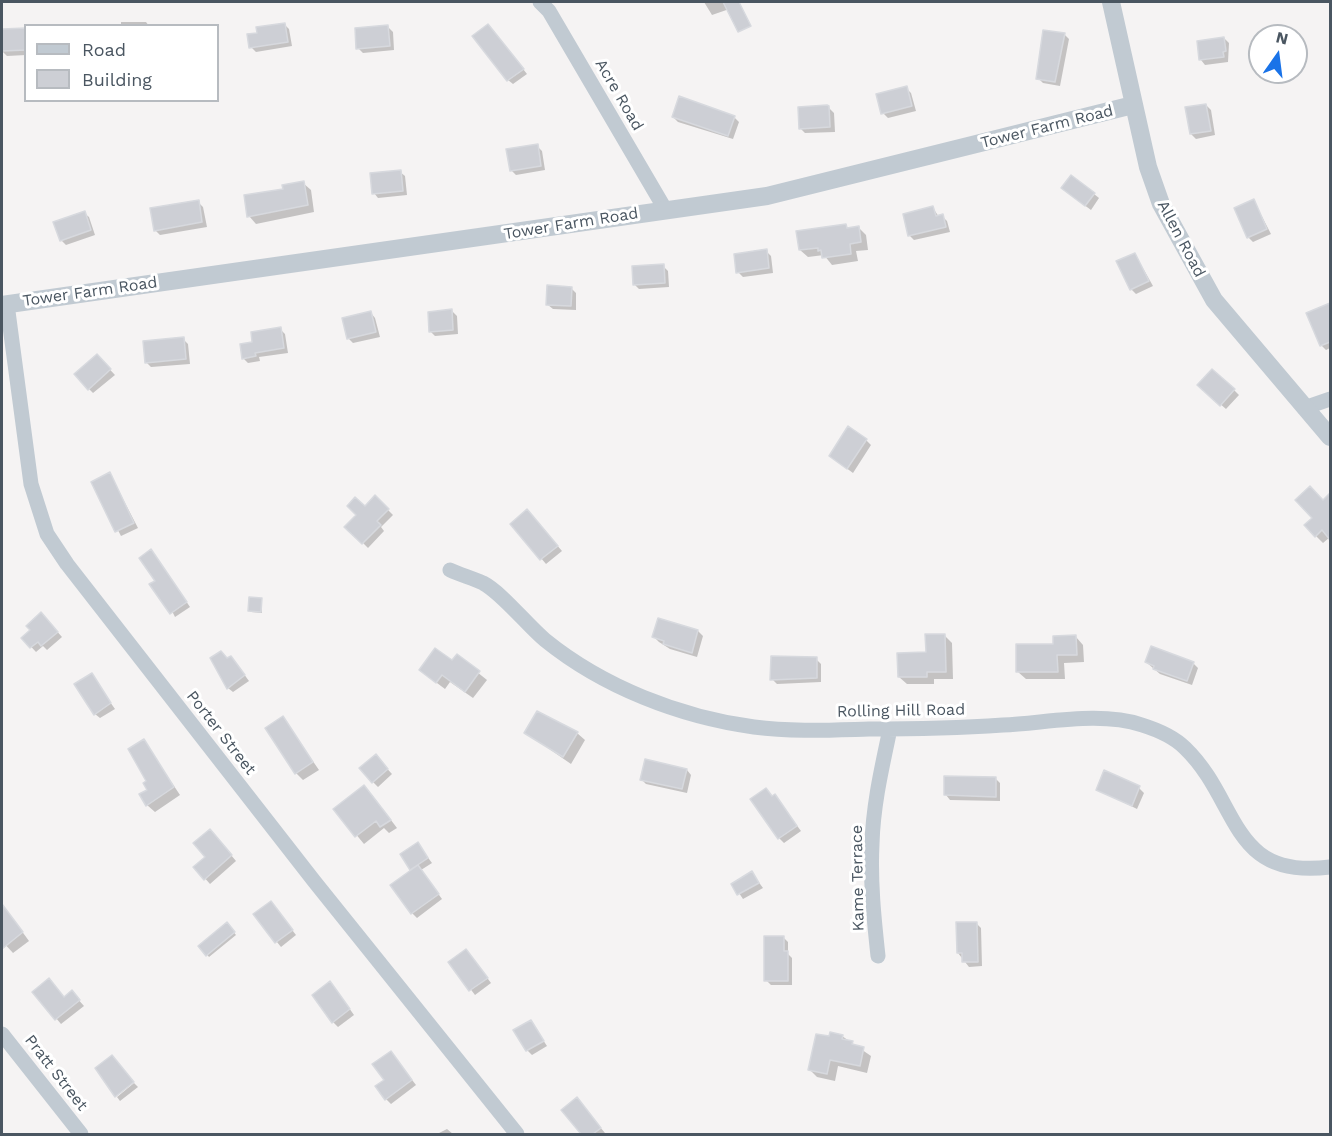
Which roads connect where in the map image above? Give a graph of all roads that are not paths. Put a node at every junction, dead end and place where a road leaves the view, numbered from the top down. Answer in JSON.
{"nodes":[{"id":1,"x":540,"y":2,"type":"edge"},
{"id":2,"x":1110,"y":2,"type":"edge"},
{"id":3,"x":1133,"y":105,"type":"junction"},
{"id":4,"x":665,"y":209,"type":"junction"},
{"id":5,"x":4,"y":304,"type":"edge"},
{"id":6,"x":1330,"y":399,"type":"edge"},
{"id":7,"x":1304,"y":408,"type":"junction"},
{"id":8,"x":1330,"y":437,"type":"edge"},
{"id":9,"x":450,"y":570,"type":"dead end"},
{"id":10,"x":890,"y":729,"type":"junction"},
{"id":11,"x":1330,"y":867,"type":"edge"},
{"id":12,"x":878,"y":956,"type":"dead end"},
{"id":13,"x":2,"y":1034,"type":"edge"},
{"id":14,"x":81,"y":1134,"type":"edge"},
{"id":15,"x":517,"y":1134,"type":"edge"}],
"edges":[{"from":1,"to":4,"type":"street","name":"Acre Road"},
{"from":2,"to":3,"type":"street","name":"Allen Road"},
{"from":3,"to":4,"type":"street","name":"Tower Farm Road"},
{"from":3,"to":7,"type":"street","name":"Allen Road"},
{"from":4,"to":5,"type":"street","name":"Tower Farm Road"},
{"from":5,"to":15,"type":"street","name":"Porter Street"},
{"from":6,"to":7,"type":"street"},
{"from":7,"to":8,"type":"street","name":"Allen Road"},
{"from":9,"to":10,"type":"street","name":"Rolling Hill Road"},
{"from":10,"to":11,"type":"street","name":"Rolling Hill Road"},
{"from":10,"to":12,"type":"street","name":"Kame Terrace"},
{"from":13,"to":14,"type":"street","name":"Pratt Street"}]}
